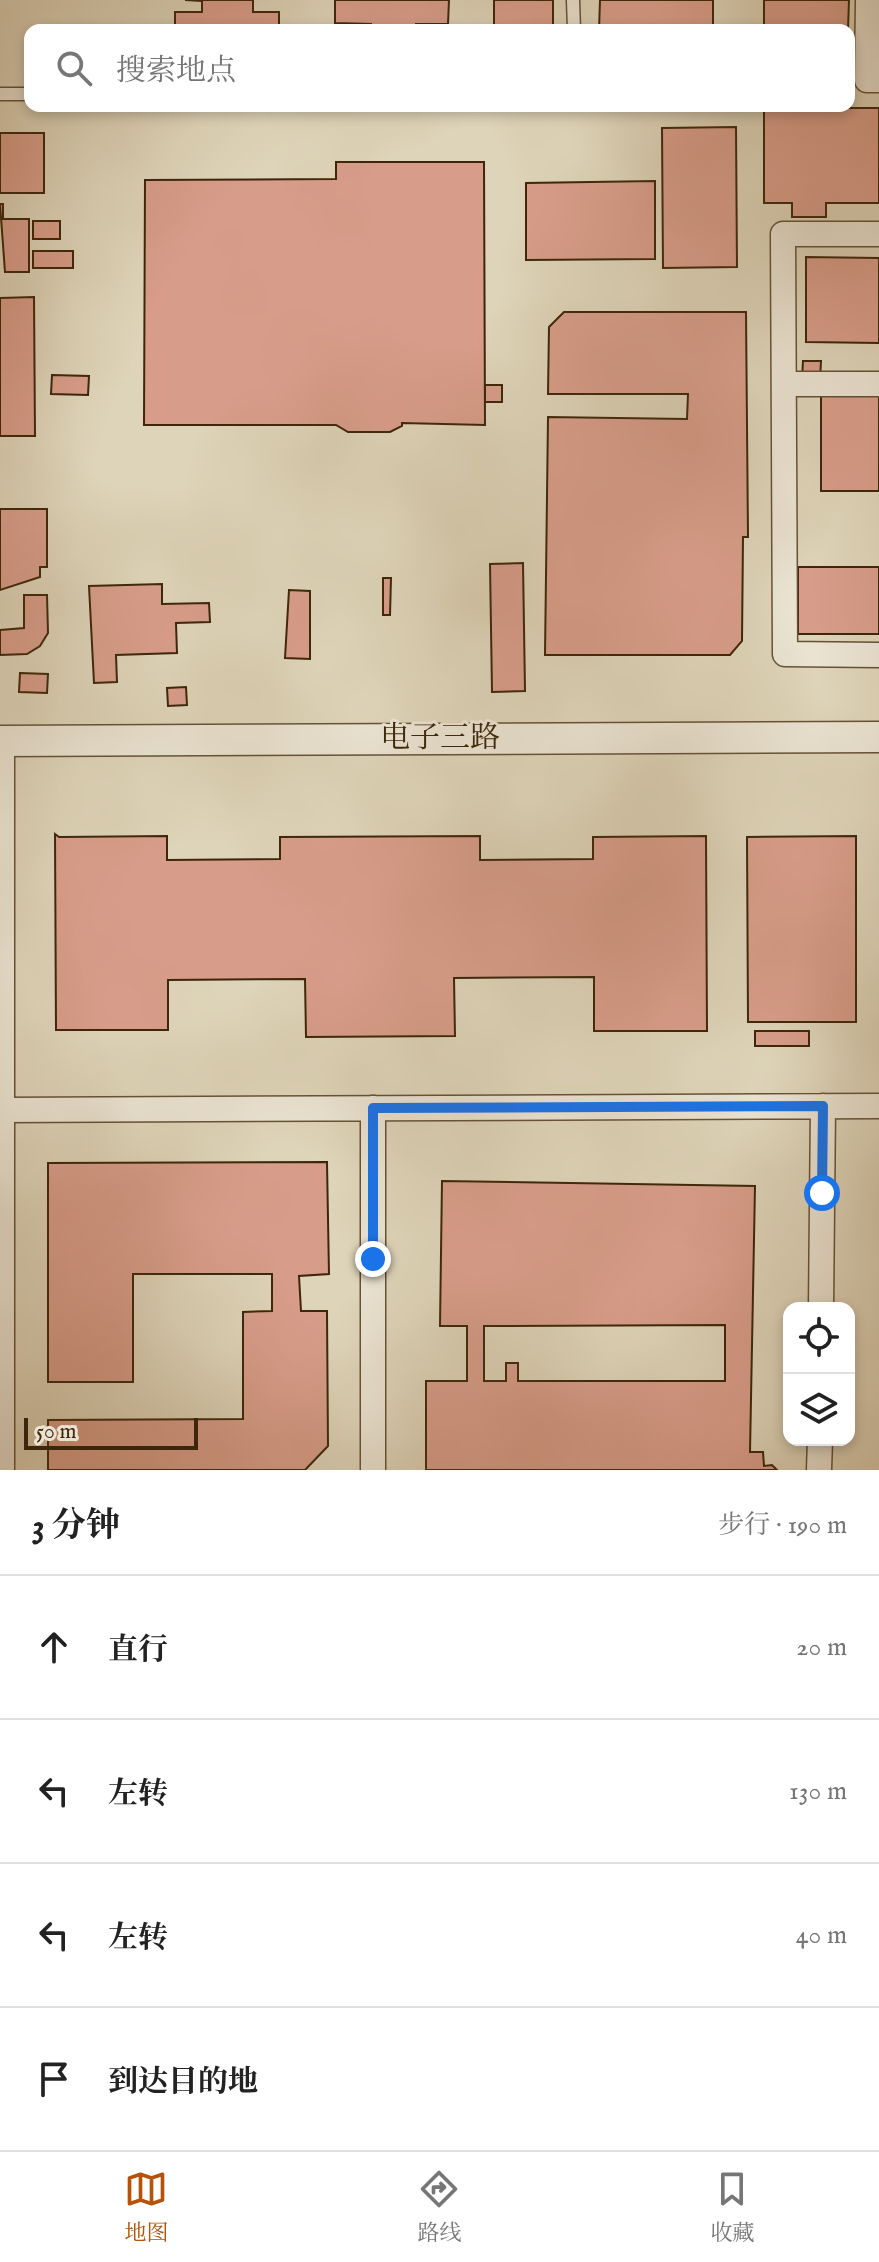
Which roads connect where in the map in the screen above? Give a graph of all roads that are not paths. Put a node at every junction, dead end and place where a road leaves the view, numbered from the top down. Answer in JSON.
{"nodes":[{"id":1,"x":573,"y":0,"type":"edge"},
{"id":2,"x":868,"y":0,"type":"edge"},
{"id":3,"x":574,"y":24,"type":"edge"},
{"id":4,"x":879,"y":80,"type":"edge"},
{"id":5,"x":0,"y":94,"type":"edge"},
{"id":6,"x":24,"y":94,"type":"edge"},
{"id":7,"x":879,"y":234,"type":"edge"},
{"id":8,"x":784,"y":384,"type":"junction"},
{"id":9,"x":879,"y":384,"type":"edge"},
{"id":10,"x":879,"y":655,"type":"edge"},
{"id":11,"x":879,"y":737,"type":"edge"},
{"id":12,"x":1,"y":741,"type":"edge"},
{"id":13,"x":823,"y":1106,"type":"junction"},
{"id":14,"x":879,"y":1106,"type":"edge"},
{"id":15,"x":373,"y":1108,"type":"junction"},
{"id":16,"x":4,"y":1110,"type":"junction"},
{"id":17,"x":821,"y":1302,"type":"edge"},
{"id":18,"x":820,"y":1446,"type":"edge"},
{"id":19,"x":2,"y":1470,"type":"edge"},
{"id":20,"x":373,"y":1470,"type":"edge"},
{"id":21,"x":819,"y":1470,"type":"edge"}],
"edges":[{"from":1,"to":3,"type":"lane"},
{"from":2,"to":4,"type":"street"},
{"from":5,"to":6,"type":"lane"},
{"from":7,"to":8,"type":"street"},
{"from":8,"to":9,"type":"street"},
{"from":8,"to":10,"type":"street"},
{"from":11,"to":12,"type":"street","name":"电子三路"},
{"from":12,"to":16,"type":"street"},
{"from":13,"to":14,"type":"street"},
{"from":13,"to":15,"type":"street"},
{"from":13,"to":17,"type":"street"},
{"from":15,"to":16,"type":"street"},
{"from":15,"to":20,"type":"street"},
{"from":16,"to":19,"type":"street"},
{"from":18,"to":21,"type":"street"}]}
